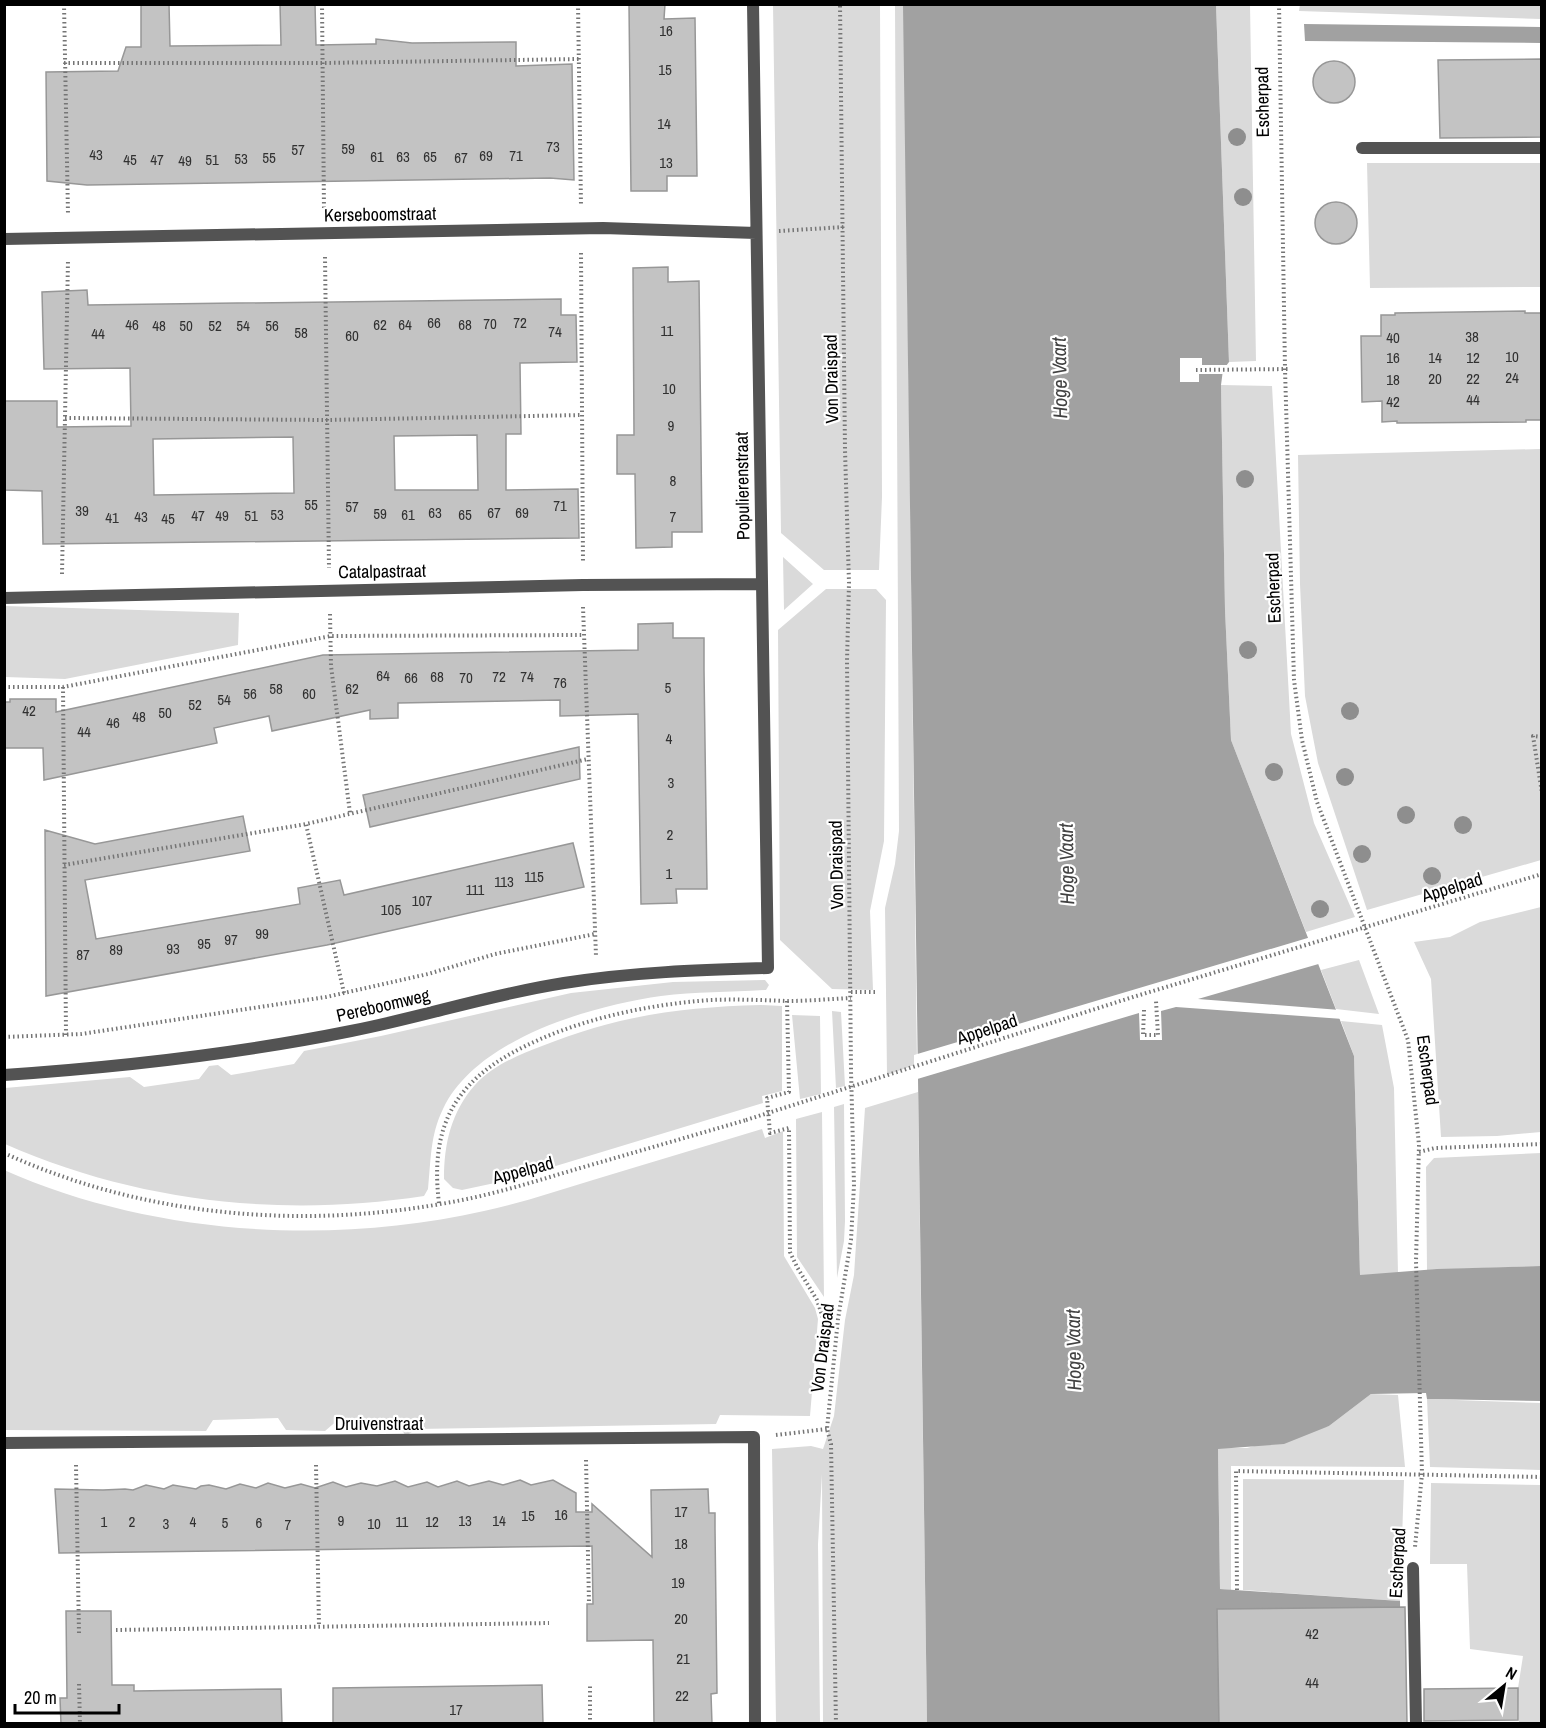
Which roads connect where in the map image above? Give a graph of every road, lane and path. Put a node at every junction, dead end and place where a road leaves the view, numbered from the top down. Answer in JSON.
{"nodes":[{"id":1,"x":64,"y":4,"type":"edge"},
{"id":2,"x":322,"y":4,"type":"edge"},
{"id":3,"x":578,"y":4,"type":"edge"},
{"id":4,"x":753,"y":4,"type":"edge"},
{"id":5,"x":840,"y":4,"type":"edge"},
{"id":6,"x":1279,"y":4,"type":"edge"},
{"id":7,"x":579,"y":59,"type":"junction"},
{"id":8,"x":64,"y":63,"type":"junction"},
{"id":9,"x":323,"y":63,"type":"junction"},
{"id":10,"x":1362,"y":148,"type":"dead end"},
{"id":11,"x":1542,"y":148,"type":"edge"},
{"id":12,"x":844,"y":227,"type":"junction"},
{"id":13,"x":581,"y":229,"type":"junction"},
{"id":14,"x":325,"y":233,"type":"junction"},
{"id":15,"x":756,"y":233,"type":"junction"},
{"id":16,"x":68,"y":238,"type":"junction"},
{"id":17,"x":4,"y":239,"type":"edge"},
{"id":18,"x":1196,"y":369,"type":"dead end"},
{"id":19,"x":1287,"y":369,"type":"junction"},
{"id":20,"x":582,"y":415,"type":"junction"},
{"id":21,"x":65,"y":418,"type":"junction"},
{"id":22,"x":326,"y":420,"type":"junction"},
{"id":23,"x":761,"y":584,"type":"junction"},
{"id":24,"x":583,"y":585,"type":"junction"},
{"id":25,"x":329,"y":590,"type":"junction"},
{"id":26,"x":4,"y":598,"type":"edge"},
{"id":27,"x":61,"y":598,"type":"junction"},
{"id":28,"x":584,"y":635,"type":"junction"},
{"id":29,"x":331,"y":636,"type":"junction"},
{"id":30,"x":4,"y":687,"type":"edge"},
{"id":31,"x":63,"y":687,"type":"junction"},
{"id":32,"x":1542,"y":737,"type":"edge"},
{"id":33,"x":588,"y":759,"type":"junction"},
{"id":34,"x":1542,"y":793,"type":"edge"},
{"id":35,"x":350,"y":813,"type":"junction"},
{"id":36,"x":306,"y":824,"type":"junction"},
{"id":37,"x":64,"y":865,"type":"junction"},
{"id":38,"x":1542,"y":874,"type":"edge"},
{"id":39,"x":595,"y":934,"type":"junction"},
{"id":40,"x":768,"y":968,"type":"joint"},
{"id":41,"x":596,"y":978,"type":"junction"},
{"id":42,"x":851,"y":992,"type":"junction"},
{"id":43,"x":876,"y":992,"type":"dead end"},
{"id":44,"x":344,"y":993,"type":"junction"},
{"id":45,"x":851,"y":999,"type":"junction"},
{"id":46,"x":787,"y":1001,"type":"junction"},
{"id":47,"x":1156,"y":1001,"type":"dead end"},
{"id":48,"x":1144,"y":1010,"type":"dead end"},
{"id":49,"x":66,"y":1035,"type":"junction"},
{"id":50,"x":4,"y":1037,"type":"edge"},
{"id":51,"x":4,"y":1075,"type":"edge"},
{"id":52,"x":768,"y":1113,"type":"junction"},
{"id":53,"x":1542,"y":1144,"type":"edge"},
{"id":54,"x":1419,"y":1152,"type":"junction"},
{"id":55,"x":4,"y":1153,"type":"edge"},
{"id":56,"x":439,"y":1203,"type":"junction"},
{"id":57,"x":824,"y":1321,"type":"dead end"},
{"id":58,"x":827,"y":1429,"type":"junction"},
{"id":59,"x":754,"y":1437,"type":"junction"},
{"id":60,"x":586,"y":1439,"type":"junction"},
{"id":61,"x":316,"y":1441,"type":"junction"},
{"id":62,"x":4,"y":1443,"type":"edge"},
{"id":63,"x":76,"y":1444,"type":"junction"},
{"id":64,"x":1422,"y":1474,"type":"junction"},
{"id":65,"x":1542,"y":1477,"type":"edge"},
{"id":66,"x":1413,"y":1568,"type":"joint"},
{"id":67,"x":1237,"y":1590,"type":"dead end"},
{"id":68,"x":589,"y":1603,"type":"dead end"},
{"id":69,"x":549,"y":1623,"type":"dead end"},
{"id":70,"x":319,"y":1626,"type":"junction"},
{"id":71,"x":116,"y":1630,"type":"dead end"},
{"id":72,"x":79,"y":1633,"type":"dead end"},
{"id":73,"x":79,"y":1684,"type":"dead end"},
{"id":74,"x":590,"y":1686,"type":"dead end"},
{"id":75,"x":80,"y":1724,"type":"edge"},
{"id":76,"x":590,"y":1724,"type":"edge"},
{"id":77,"x":755,"y":1724,"type":"edge"},
{"id":78,"x":836,"y":1724,"type":"edge"},
{"id":79,"x":1416,"y":1724,"type":"edge"}],
"edges":[{"from":1,"to":8,"type":"path"},
{"from":2,"to":9,"type":"path"},
{"from":3,"to":7,"type":"path"},
{"from":4,"to":15,"type":"street","name":"Populierenstraat"},
{"from":5,"to":12,"type":"path","name":"Von Draispad"},
{"from":6,"to":19,"type":"path","name":"Escherpad"},
{"from":7,"to":9,"type":"path"},
{"from":7,"to":13,"type":"path"},
{"from":8,"to":9,"type":"path"},
{"from":8,"to":16,"type":"path"},
{"from":9,"to":14,"type":"path"},
{"from":10,"to":11,"type":"street"},
{"from":12,"to":15,"type":"path"},
{"from":12,"to":42,"type":"path","name":"Von Draispad"},
{"from":13,"to":14,"type":"street","name":"Kerseboomstraat"},
{"from":13,"to":15,"type":"street","name":"Kerseboomstraat"},
{"from":13,"to":20,"type":"path"},
{"from":14,"to":16,"type":"street","name":"Kerseboomstraat"},
{"from":14,"to":22,"type":"path"},
{"from":15,"to":23,"type":"street","name":"Populierenstraat"},
{"from":16,"to":17,"type":"street","name":"Kerseboomstraat"},
{"from":16,"to":21,"type":"path"},
{"from":18,"to":19,"type":"path"},
{"from":19,"to":54,"type":"path","name":"Escherpad"},
{"from":20,"to":22,"type":"path"},
{"from":20,"to":24,"type":"path"},
{"from":21,"to":22,"type":"path"},
{"from":21,"to":27,"type":"path"},
{"from":22,"to":25,"type":"path"},
{"from":23,"to":24,"type":"street","name":"Catalpastraat"},
{"from":23,"to":40,"type":"street","name":"Populierenstraat"},
{"from":24,"to":25,"type":"street","name":"Catalpastraat"},
{"from":24,"to":28,"type":"path"},
{"from":25,"to":27,"type":"street","name":"Catalpastraat"},
{"from":25,"to":29,"type":"path"},
{"from":26,"to":27,"type":"street","name":"Catalpastraat"},
{"from":28,"to":29,"type":"path"},
{"from":28,"to":33,"type":"path"},
{"from":29,"to":31,"type":"path"},
{"from":29,"to":35,"type":"path"},
{"from":30,"to":31,"type":"path"},
{"from":31,"to":37,"type":"path"},
{"from":32,"to":34,"type":"path"},
{"from":33,"to":35,"type":"path"},
{"from":33,"to":39,"type":"path"},
{"from":35,"to":36,"type":"path"},
{"from":36,"to":37,"type":"path"},
{"from":36,"to":44,"type":"path"},
{"from":37,"to":49,"type":"path"},
{"from":38,"to":52,"type":"path","name":"Appelpad","bridge":true},
{"from":39,"to":41,"type":"path"},
{"from":39,"to":44,"type":"path"},
{"from":40,"to":41,"type":"street","name":"Pereboomweg"},
{"from":41,"to":51,"type":"street","name":"Pereboomweg"},
{"from":42,"to":43,"type":"path"},
{"from":42,"to":45,"type":"path","name":"Von Draispad"},
{"from":44,"to":49,"type":"path"},
{"from":45,"to":46,"type":"path"},
{"from":45,"to":58,"type":"path","name":"Von Draispad"},
{"from":46,"to":52,"type":"path"},
{"from":46,"to":56,"type":"path"},
{"from":47,"to":48,"type":"path"},
{"from":49,"to":50,"type":"path"},
{"from":52,"to":56,"type":"path","name":"Appelpad","bridge":true},
{"from":52,"to":57,"type":"path"},
{"from":53,"to":54,"type":"path"},
{"from":54,"to":64,"type":"path","name":"Escherpad"},
{"from":55,"to":56,"type":"path","name":"Appelpad"},
{"from":58,"to":59,"type":"path"},
{"from":58,"to":78,"type":"path","name":"Von Draispad"},
{"from":59,"to":60,"type":"street","name":"Druivenstraat"},
{"from":59,"to":77,"type":"street"},
{"from":60,"to":61,"type":"street","name":"Druivenstraat"},
{"from":60,"to":68,"type":"path"},
{"from":61,"to":63,"type":"street","name":"Druivenstraat"},
{"from":61,"to":70,"type":"path"},
{"from":62,"to":63,"type":"street","name":"Druivenstraat"},
{"from":63,"to":72,"type":"path"},
{"from":64,"to":65,"type":"path"},
{"from":64,"to":66,"type":"path","name":"Escherpad"},
{"from":64,"to":67,"type":"path"},
{"from":66,"to":79,"type":"street","name":"Escherpad"},
{"from":69,"to":70,"type":"path"},
{"from":70,"to":71,"type":"path"},
{"from":73,"to":75,"type":"path"},
{"from":74,"to":76,"type":"path"}]}
